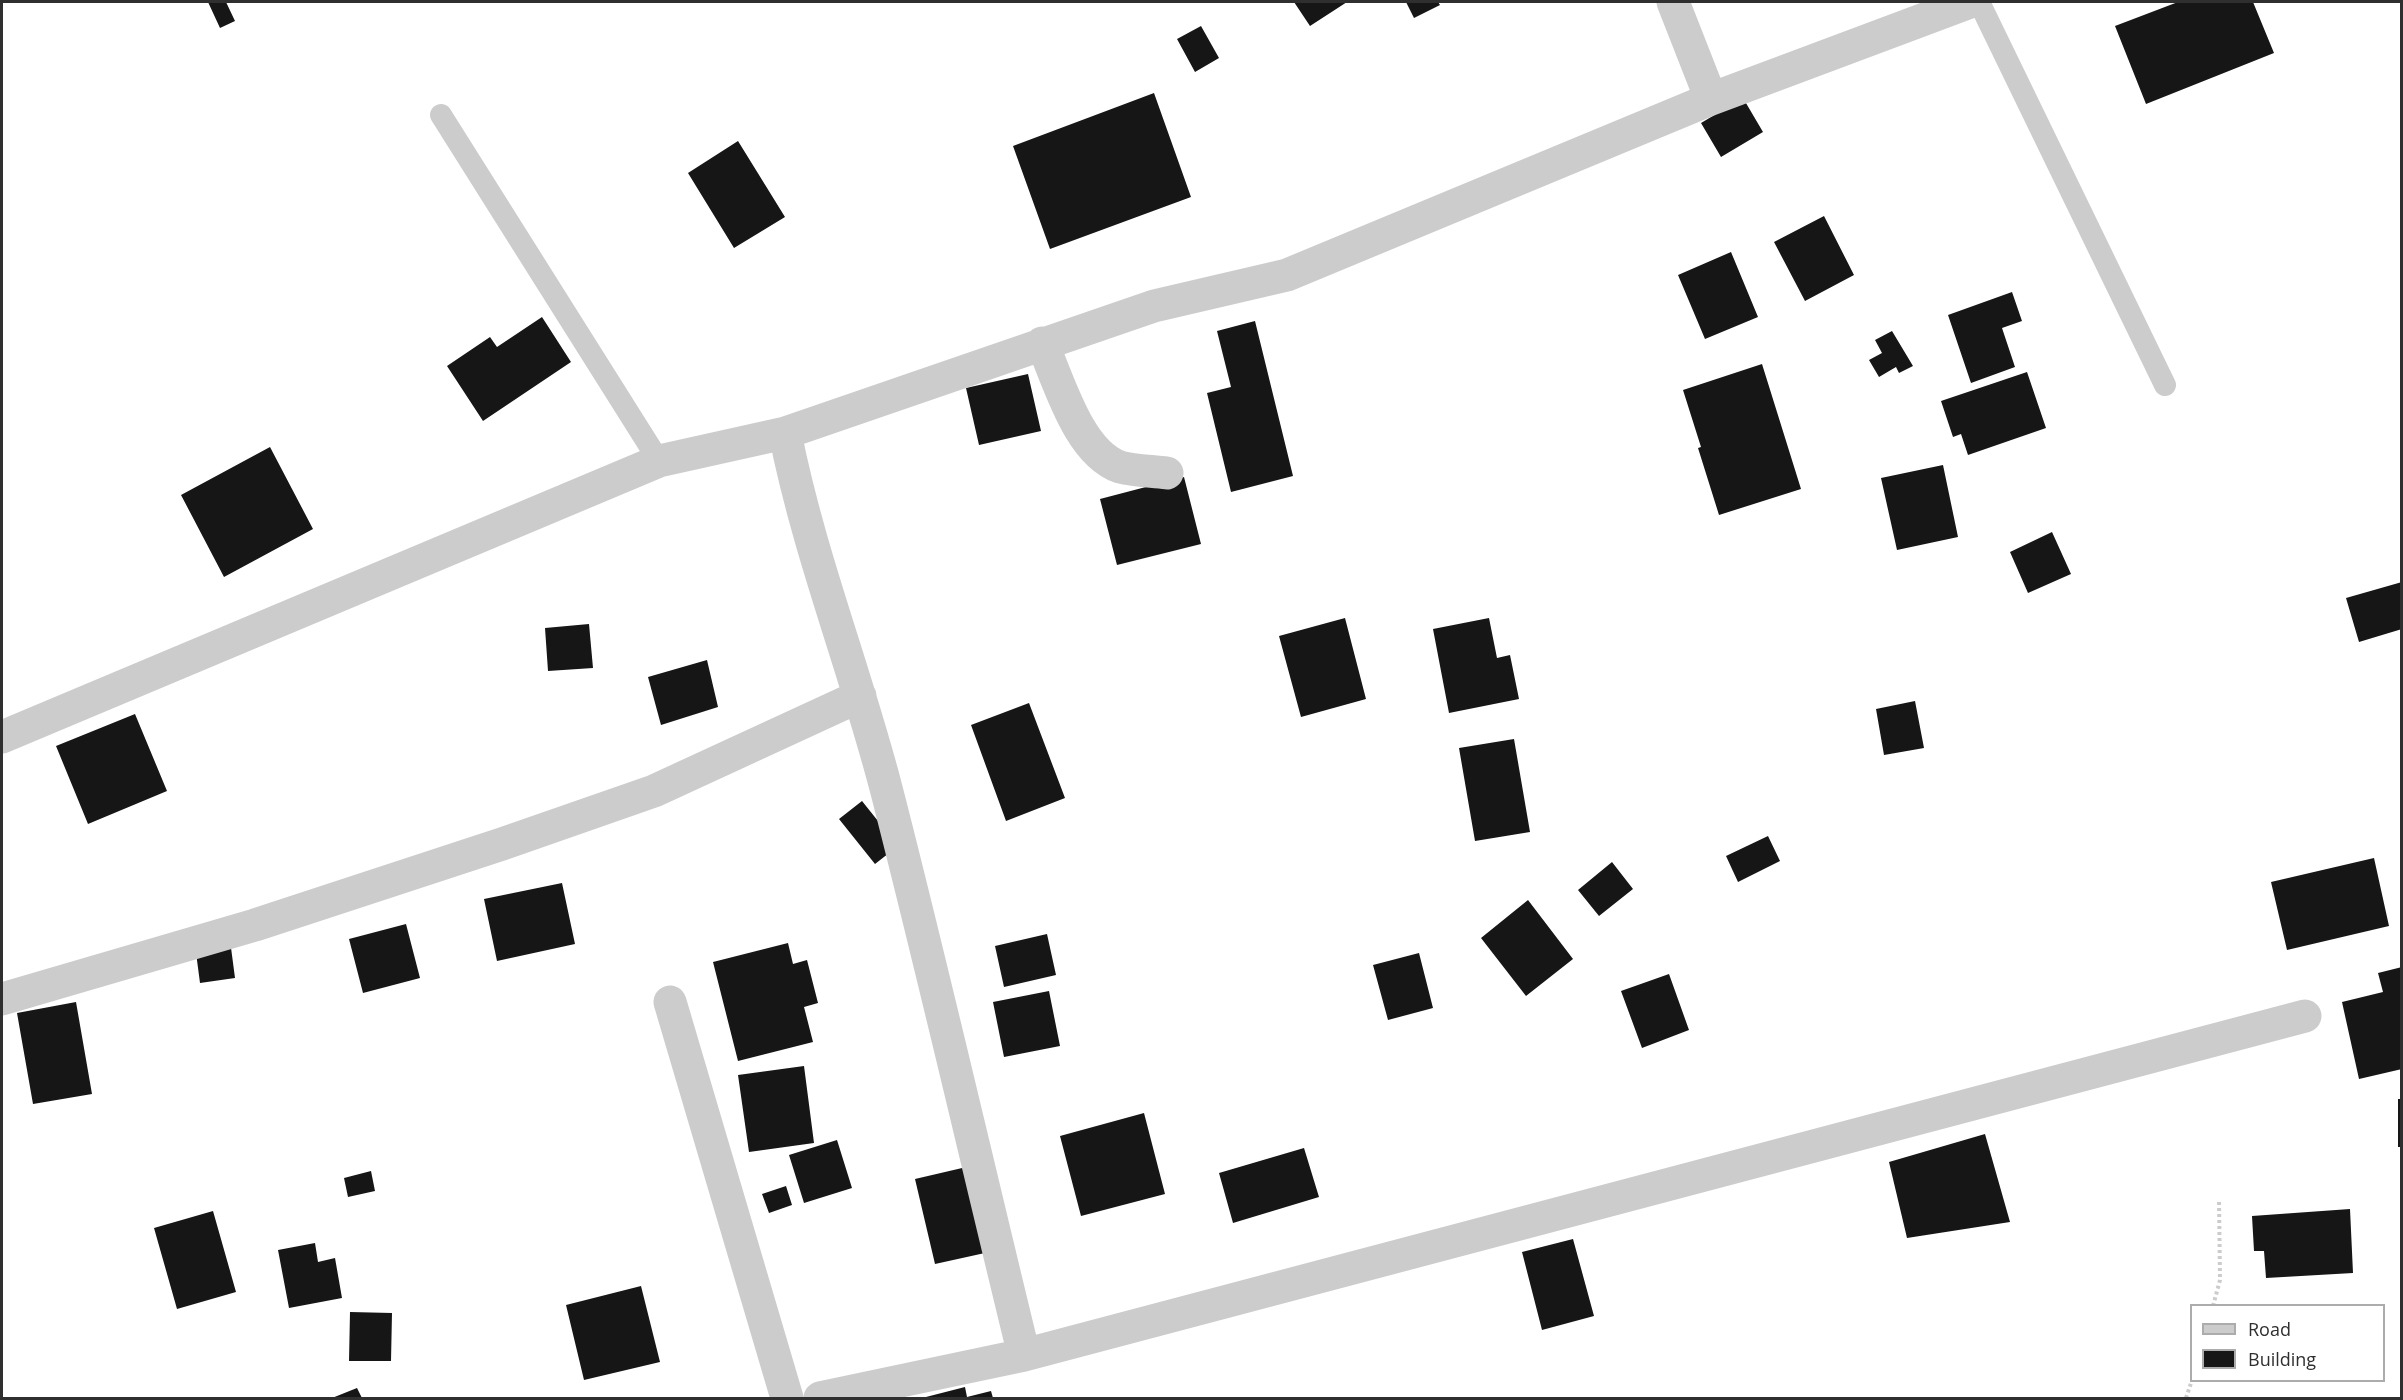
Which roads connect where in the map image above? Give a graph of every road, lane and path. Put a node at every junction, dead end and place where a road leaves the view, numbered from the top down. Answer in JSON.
{"nodes":[{"id":1,"x":1673,"y":2,"type":"edge"},
{"id":2,"x":1970,"y":2,"type":"edge"},
{"id":3,"x":1978,"y":2,"type":"edge"},
{"id":4,"x":1711,"y":99,"type":"junction"},
{"id":5,"x":441,"y":115,"type":"dead end"},
{"id":6,"x":1042,"y":343,"type":"junction"},
{"id":7,"x":2165,"y":385,"type":"dead end"},
{"id":8,"x":785,"y":433,"type":"junction"},
{"id":9,"x":659,"y":461,"type":"junction"},
{"id":10,"x":1167,"y":473,"type":"dead end"},
{"id":11,"x":860,"y":696,"type":"junction"},
{"id":12,"x":2,"y":737,"type":"edge"},
{"id":13,"x":2,"y":999,"type":"edge"},
{"id":14,"x":670,"y":1002,"type":"dead end"},
{"id":15,"x":2305,"y":1016,"type":"dead end"},
{"id":16,"x":2219,"y":1199,"type":"dead end"},
{"id":17,"x":2213,"y":1304,"type":"edge"},
{"id":18,"x":1024,"y":1355,"type":"junction"},
{"id":19,"x":2191,"y":1382,"type":"edge"},
{"id":20,"x":787,"y":1398,"type":"edge"},
{"id":21,"x":820,"y":1398,"type":"edge"},
{"id":22,"x":2187,"y":1398,"type":"edge"}],
"edges":[{"from":1,"to":4,"type":"street"},
{"from":2,"to":4,"type":"street"},
{"from":3,"to":7,"type":"lane"},
{"from":4,"to":6,"type":"street"},
{"from":5,"to":9,"type":"lane"},
{"from":6,"to":8,"type":"street"},
{"from":6,"to":10,"type":"street"},
{"from":8,"to":9,"type":"street"},
{"from":8,"to":11,"type":"street"},
{"from":9,"to":12,"type":"street"},
{"from":11,"to":13,"type":"street"},
{"from":11,"to":18,"type":"street"},
{"from":14,"to":20,"type":"street"},
{"from":15,"to":18,"type":"street"},
{"from":16,"to":17,"type":"path"},
{"from":18,"to":21,"type":"street"},
{"from":19,"to":22,"type":"path"}]}
